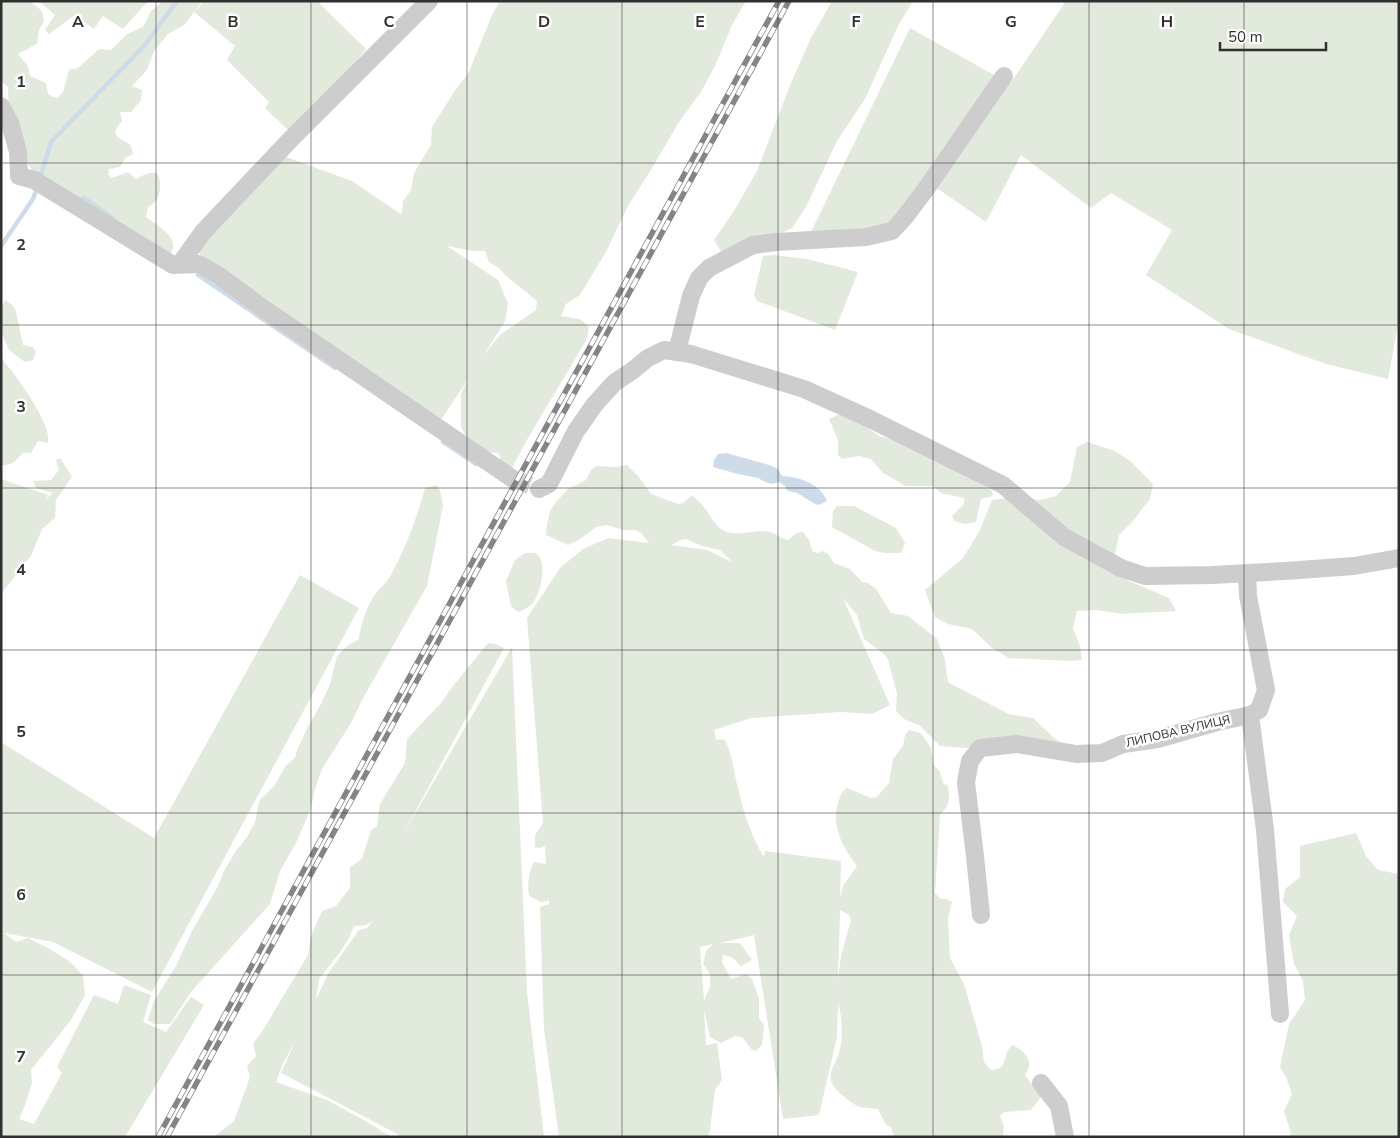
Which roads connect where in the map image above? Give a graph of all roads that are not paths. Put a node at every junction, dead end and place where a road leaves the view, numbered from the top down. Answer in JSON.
{"nodes":[{"id":1,"x":429,"y":1,"type":"edge"},
{"id":2,"x":1004,"y":76,"type":"dead end"},
{"id":3,"x":1,"y":106,"type":"edge"},
{"id":4,"x":180,"y":264,"type":"junction"},
{"id":5,"x":677,"y":351,"type":"junction"},
{"id":6,"x":513,"y":478,"type":"tunnel mouth"},
{"id":7,"x":539,"y":490,"type":"dead end"},
{"id":8,"x":1399,"y":558,"type":"edge"},
{"id":9,"x":1247,"y":573,"type":"junction"},
{"id":10,"x":1250,"y":715,"type":"junction"},
{"id":11,"x":981,"y":915,"type":"dead end"},
{"id":12,"x":1280,"y":1014,"type":"dead end"},
{"id":13,"x":1041,"y":1083,"type":"dead end"},
{"id":14,"x":1065,"y":1137,"type":"edge"}],
"edges":[{"from":1,"to":4,"type":"street"},
{"from":2,"to":5,"type":"street"},
{"from":3,"to":4,"type":"street"},
{"from":4,"to":6,"type":"street"},
{"from":5,"to":7,"type":"street"},
{"from":5,"to":9,"type":"street"},
{"from":8,"to":9,"type":"street"},
{"from":9,"to":10,"type":"street"},
{"from":10,"to":11,"type":"street","name":"ЛИПОВА ВУЛИЦЯ"},
{"from":10,"to":12,"type":"street"},
{"from":13,"to":14,"type":"street"}]}
